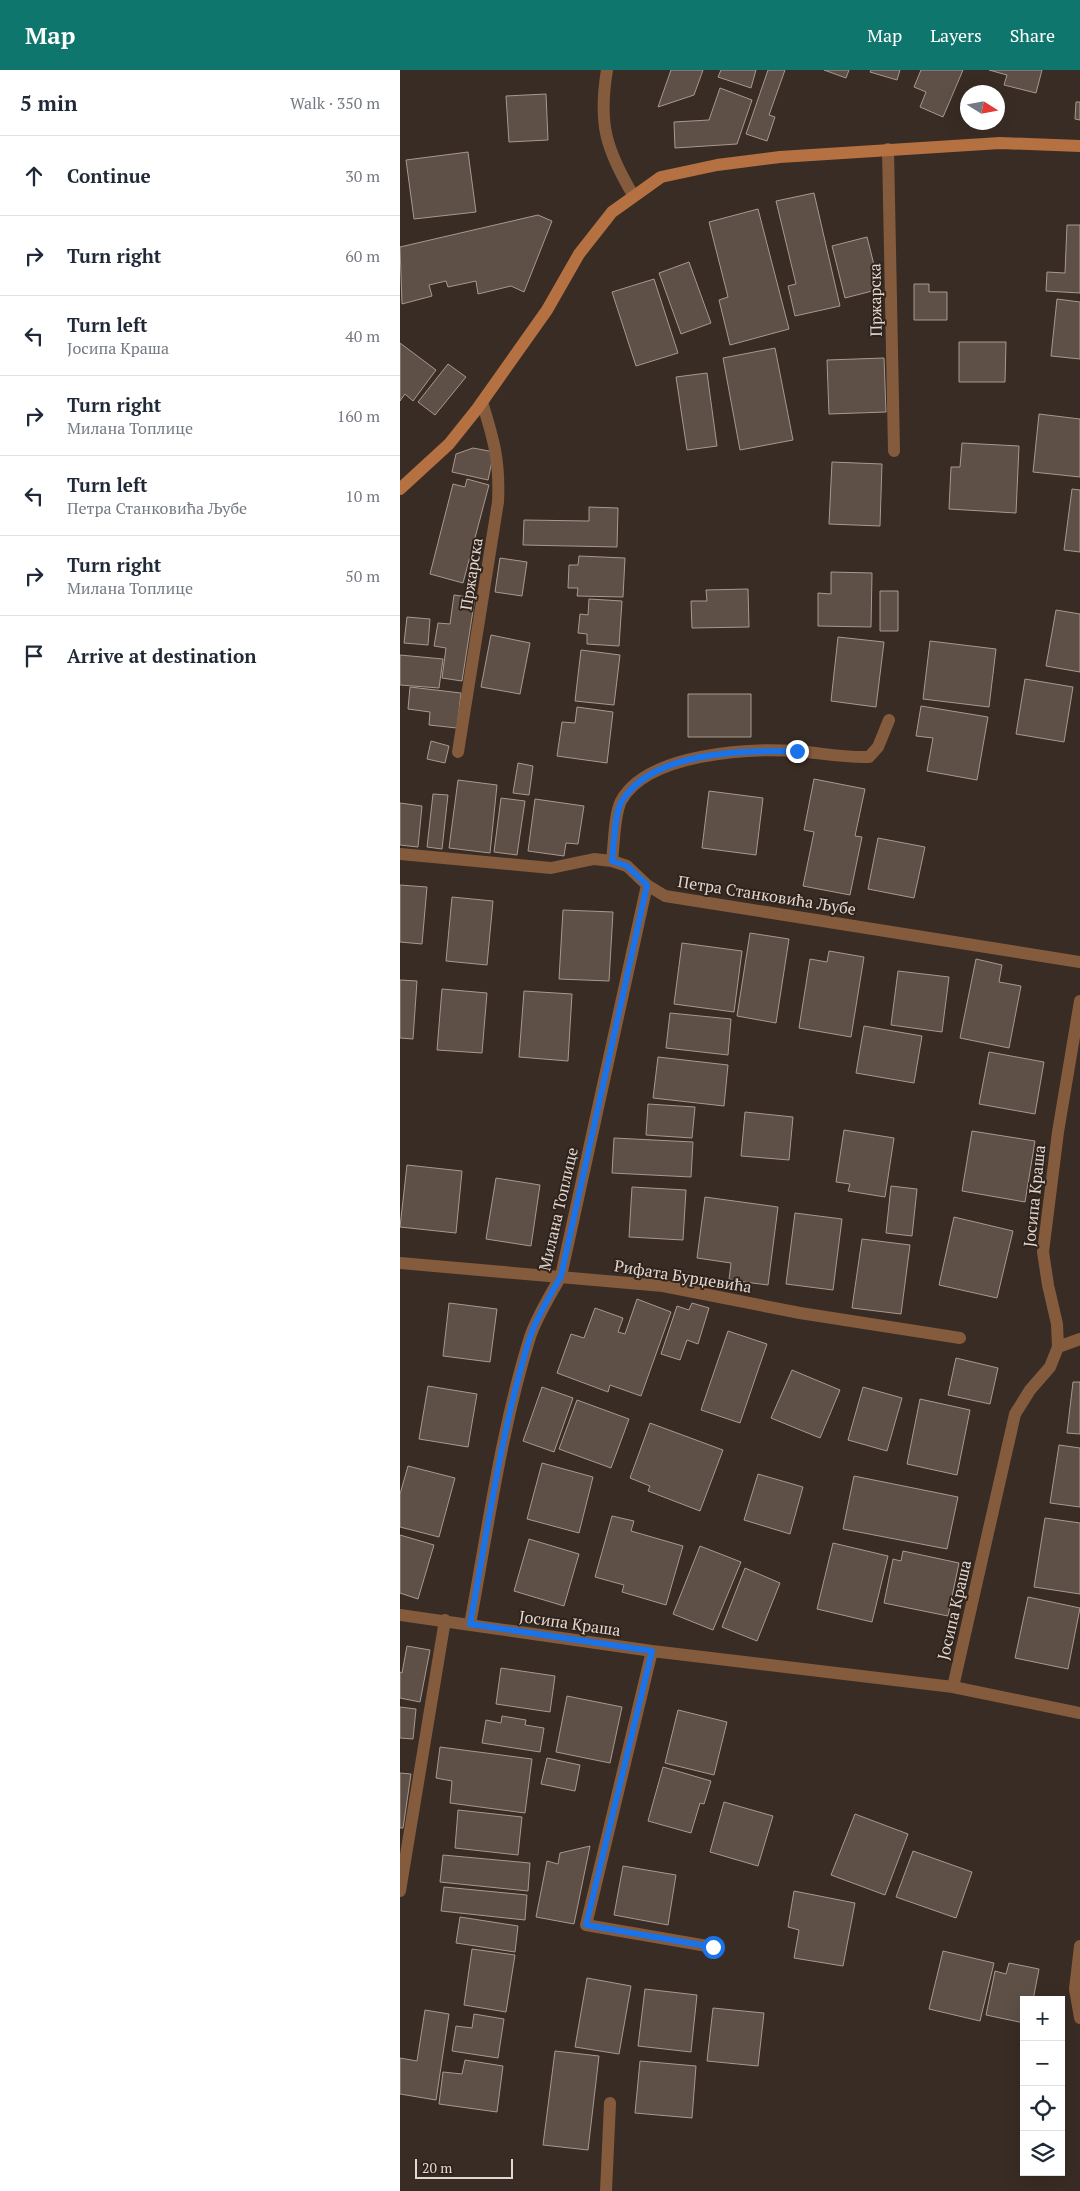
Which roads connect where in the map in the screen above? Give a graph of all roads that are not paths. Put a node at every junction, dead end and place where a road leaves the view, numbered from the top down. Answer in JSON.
{"nodes":[{"id":1,"x":607,"y":70,"type":"edge"},
{"id":2,"x":1080,"y":146,"type":"edge"},
{"id":3,"x":888,"y":149,"type":"junction"},
{"id":4,"x":634,"y":195,"type":"junction"},
{"id":5,"x":482,"y":402,"type":"junction"},
{"id":6,"x":894,"y":451,"type":"dead end"},
{"id":7,"x":400,"y":489,"type":"edge"},
{"id":8,"x":889,"y":720,"type":"dead end"},
{"id":9,"x":458,"y":752,"type":"dead end"},
{"id":10,"x":400,"y":854,"type":"edge"},
{"id":11,"x":612,"y":861,"type":"junction"},
{"id":12,"x":647,"y":885,"type":"junction"},
{"id":13,"x":1080,"y":962,"type":"edge"},
{"id":14,"x":1080,"y":1001,"type":"edge"},
{"id":15,"x":400,"y":1263,"type":"edge"},
{"id":16,"x":561,"y":1276,"type":"junction"},
{"id":17,"x":960,"y":1338,"type":"dead end"},
{"id":18,"x":1080,"y":1339,"type":"edge"},
{"id":19,"x":1058,"y":1347,"type":"junction"},
{"id":20,"x":400,"y":1615,"type":"edge"},
{"id":21,"x":445,"y":1620,"type":"junction"},
{"id":22,"x":470,"y":1624,"type":"junction"},
{"id":23,"x":652,"y":1651,"type":"junction"},
{"id":24,"x":953,"y":1688,"type":"junction"},
{"id":25,"x":1080,"y":1713,"type":"edge"},
{"id":26,"x":400,"y":1891,"type":"edge"},
{"id":27,"x":1080,"y":1946,"type":"edge"},
{"id":28,"x":713,"y":1947,"type":"dead end"},
{"id":29,"x":1080,"y":2018,"type":"edge"},
{"id":30,"x":610,"y":2103,"type":"dead end"},
{"id":31,"x":606,"y":2191,"type":"edge"}],
"edges":[{"from":1,"to":4,"type":"street"},
{"from":2,"to":3,"type":"main road"},
{"from":3,"to":4,"type":"main road"},
{"from":3,"to":6,"type":"street","name":"Пржарска"},
{"from":4,"to":5,"type":"main road"},
{"from":5,"to":7,"type":"main road"},
{"from":5,"to":9,"type":"street","name":"Пржарска"},
{"from":8,"to":11,"type":"street"},
{"from":10,"to":11,"type":"street","name":"Петра Станковића Љубе"},
{"from":11,"to":12,"type":"street","name":"Петра Станковића Љубе"},
{"from":12,"to":13,"type":"street","name":"Петра Станковића Љубе"},
{"from":12,"to":16,"type":"street","name":"Милана Топлице"},
{"from":14,"to":19,"type":"street","name":"Јосипа Краша"},
{"from":15,"to":16,"type":"street","name":"Рифата Бурџевића"},
{"from":16,"to":17,"type":"street","name":"Рифата Бурџевића"},
{"from":16,"to":22,"type":"street","name":"Милана Топлице"},
{"from":18,"to":19,"type":"street"},
{"from":19,"to":24,"type":"street","name":"Јосипа Краша"},
{"from":20,"to":21,"type":"street","name":"Јосипа Краша"},
{"from":21,"to":22,"type":"street","name":"Јосипа Краша"},
{"from":21,"to":26,"type":"street"},
{"from":22,"to":23,"type":"street","name":"Јосипа Краша"},
{"from":23,"to":24,"type":"street","name":"Јосипа Краша"},
{"from":23,"to":28,"type":"street"},
{"from":24,"to":25,"type":"street"},
{"from":27,"to":29,"type":"street"},
{"from":30,"to":31,"type":"street"}]}
